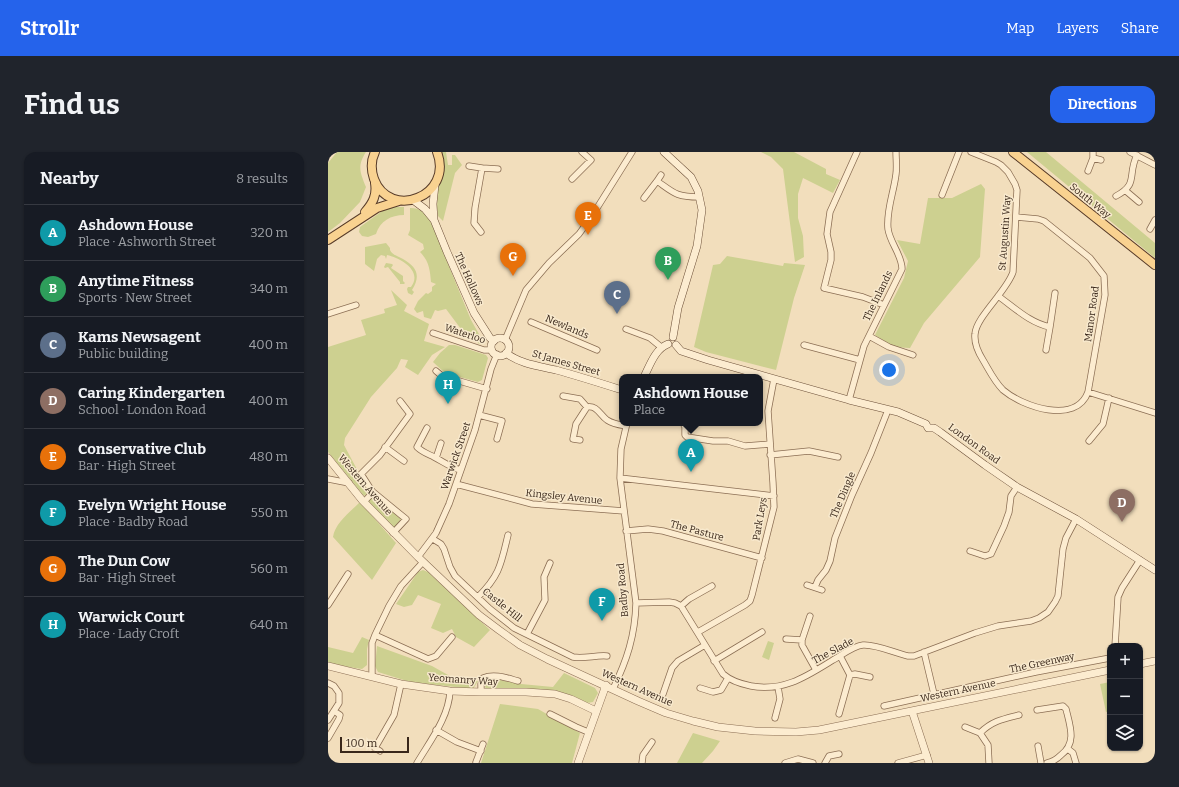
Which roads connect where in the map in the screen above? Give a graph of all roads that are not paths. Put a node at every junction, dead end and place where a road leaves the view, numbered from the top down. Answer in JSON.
{"nodes":[{"id":1,"x":375,"y":152,"type":"edge"},
{"id":2,"x":436,"y":152,"type":"edge"},
{"id":3,"x":582,"y":152,"type":"edge"},
{"id":4,"x":632,"y":152,"type":"edge"},
{"id":5,"x":664,"y":152,"type":"edge"},
{"id":6,"x":857,"y":152,"type":"edge"},
{"id":7,"x":896,"y":152,"type":"edge"},
{"id":8,"x":959,"y":152,"type":"edge"},
{"id":9,"x":971,"y":152,"type":"edge"},
{"id":10,"x":1013,"y":152,"type":"edge"},
{"id":11,"x":1130,"y":152,"type":"edge"},
{"id":12,"x":1093,"y":155,"type":"edge"},
{"id":13,"x":1137,"y":156,"type":"junction"},
{"id":14,"x":1101,"y":160,"type":"dead end"},
{"id":15,"x":1155,"y":165,"type":"edge"},
{"id":16,"x":469,"y":166,"type":"dead end"},
{"id":17,"x":482,"y":168,"type":"junction"},
{"id":18,"x":498,"y":169,"type":"dead end"},
{"id":19,"x":1088,"y":171,"type":"dead end"},
{"id":20,"x":661,"y":175,"type":"dead end"},
{"id":21,"x":572,"y":179,"type":"dead end"},
{"id":22,"x":375,"y":181,"type":"junction"},
{"id":23,"x":657,"y":181,"type":"junction"},
{"id":24,"x":435,"y":185,"type":"junction"},
{"id":25,"x":1126,"y":191,"type":"junction"},
{"id":26,"x":942,"y":195,"type":"dead end"},
{"id":27,"x":1116,"y":196,"type":"dead end"},
{"id":28,"x":699,"y":197,"type":"junction"},
{"id":29,"x":644,"y":198,"type":"dead end"},
{"id":30,"x":399,"y":200,"type":"junction"},
{"id":31,"x":413,"y":200,"type":"junction"},
{"id":32,"x":1139,"y":202,"type":"dead end"},
{"id":33,"x":1016,"y":217,"type":"junction"},
{"id":34,"x":360,"y":219,"type":"junction"},
{"id":35,"x":434,"y":220,"type":"junction"},
{"id":36,"x":1155,"y":220,"type":"edge"},
{"id":37,"x":1150,"y":229,"type":"dead end"},
{"id":38,"x":481,"y":232,"type":"dead end"},
{"id":39,"x":328,"y":240,"type":"edge"},
{"id":40,"x":1155,"y":265,"type":"edge"},
{"id":41,"x":1055,"y":293,"type":"dead end"},
{"id":42,"x":998,"y":296,"type":"junction"},
{"id":43,"x":356,"y":305,"type":"dead end"},
{"id":44,"x":884,"y":305,"type":"junction"},
{"id":45,"x":328,"y":314,"type":"edge"},
{"id":46,"x":531,"y":322,"type":"dead end"},
{"id":47,"x":1050,"y":327,"type":"junction"},
{"id":48,"x":626,"y":328,"type":"dead end"},
{"id":49,"x":433,"y":333,"type":"dead end"},
{"id":50,"x":869,"y":336,"type":"junction"},
{"id":51,"x":505,"y":340,"type":"junction"},
{"id":52,"x":494,"y":341,"type":"junction"},
{"id":53,"x":674,"y":341,"type":"junction"},
{"id":54,"x":804,"y":345,"type":"dead end"},
{"id":55,"x":664,"y":346,"type":"junction"},
{"id":56,"x":597,"y":350,"type":"dead end"},
{"id":57,"x":1046,"y":350,"type":"dead end"},
{"id":58,"x":494,"y":352,"type":"junction"},
{"id":59,"x":506,"y":353,"type":"junction"},
{"id":60,"x":913,"y":355,"type":"dead end"},
{"id":61,"x":860,"y":360,"type":"junction"},
{"id":62,"x":436,"y":371,"type":"dead end"},
{"id":63,"x":646,"y":374,"type":"edge"},
{"id":64,"x":757,"y":374,"type":"edge"},
{"id":65,"x":763,"y":376,"type":"edge"},
{"id":66,"x":774,"y":379,"type":"junction"},
{"id":67,"x":487,"y":389,"type":"junction"},
{"id":68,"x":619,"y":389,"type":"edge"},
{"id":69,"x":1088,"y":392,"type":"junction"},
{"id":70,"x":563,"y":396,"type":"dead end"},
{"id":71,"x":1109,"y":398,"type":"junction"},
{"id":72,"x":848,"y":400,"type":"junction"},
{"id":73,"x":400,"y":401,"type":"dead end"},
{"id":74,"x":587,"y":407,"type":"junction"},
{"id":75,"x":888,"y":410,"type":"junction"},
{"id":76,"x":1155,"y":413,"type":"edge"},
{"id":77,"x":479,"y":414,"type":"junction"},
{"id":78,"x":619,"y":422,"type":"edge"},
{"id":79,"x":626,"y":426,"type":"edge"},
{"id":80,"x":684,"y":426,"type":"edge"},
{"id":81,"x":427,"y":428,"type":"dead end"},
{"id":82,"x":497,"y":438,"type":"dead end"},
{"id":83,"x":580,"y":440,"type":"dead end"},
{"id":84,"x":1089,"y":441,"type":"dead end"},
{"id":85,"x":441,"y":443,"type":"dead end"},
{"id":86,"x":770,"y":444,"type":"junction"},
{"id":87,"x":385,"y":447,"type":"junction"},
{"id":88,"x":770,"y":455,"type":"junction"},
{"id":89,"x":838,"y":457,"type":"dead end"},
{"id":90,"x":328,"y":458,"type":"edge"},
{"id":91,"x":436,"y":458,"type":"junction"},
{"id":92,"x":404,"y":461,"type":"dead end"},
{"id":93,"x":461,"y":470,"type":"junction"},
{"id":94,"x":620,"y":478,"type":"junction"},
{"id":95,"x":328,"y":479,"type":"edge"},
{"id":96,"x":349,"y":483,"type":"junction"},
{"id":97,"x":456,"y":484,"type":"junction"},
{"id":98,"x":1017,"y":487,"type":"junction"},
{"id":99,"x":374,"y":492,"type":"junction"},
{"id":100,"x":774,"y":496,"type":"junction"},
{"id":101,"x":364,"y":502,"type":"junction"},
{"id":102,"x":624,"y":511,"type":"junction"},
{"id":103,"x":1076,"y":519,"type":"junction"},
{"id":104,"x":626,"y":531,"type":"junction"},
{"id":105,"x":393,"y":532,"type":"junction"},
{"id":106,"x":508,"y":535,"type":"dead end"},
{"id":107,"x":433,"y":539,"type":"junction"},
{"id":108,"x":970,"y":551,"type":"dead end"},
{"id":109,"x":762,"y":558,"type":"junction"},
{"id":110,"x":421,"y":560,"type":"junction"},
{"id":111,"x":1140,"y":560,"type":"junction"},
{"id":112,"x":550,"y":563,"type":"dead end"},
{"id":113,"x":1155,"y":570,"type":"edge"},
{"id":114,"x":348,"y":574,"type":"dead end"},
{"id":115,"x":807,"y":585,"type":"dead end"},
{"id":116,"x":712,"y":586,"type":"dead end"},
{"id":117,"x":815,"y":588,"type":"junction"},
{"id":118,"x":822,"y":590,"type":"dead end"},
{"id":119,"x":478,"y":597,"type":"junction"},
{"id":120,"x":636,"y":603,"type":"junction"},
{"id":121,"x":328,"y":605,"type":"edge"},
{"id":122,"x":681,"y":606,"type":"junction"},
{"id":123,"x":810,"y":616,"type":"dead end"},
{"id":124,"x":698,"y":632,"type":"junction"},
{"id":125,"x":762,"y":632,"type":"dead end"},
{"id":126,"x":527,"y":634,"type":"junction"},
{"id":127,"x":375,"y":635,"type":"junction"},
{"id":128,"x":452,"y":637,"type":"dead end"},
{"id":129,"x":786,"y":638,"type":"dead end"},
{"id":130,"x":802,"y":640,"type":"junction"},
{"id":131,"x":1115,"y":643,"type":"edge"},
{"id":132,"x":705,"y":645,"type":"junction"},
{"id":133,"x":924,"y":652,"type":"junction"},
{"id":134,"x":607,"y":656,"type":"dead end"},
{"id":135,"x":840,"y":656,"type":"junction"},
{"id":136,"x":1107,"y":659,"type":"edge"},
{"id":137,"x":714,"y":660,"type":"junction"},
{"id":138,"x":1155,"y":661,"type":"edge"},
{"id":139,"x":1143,"y":663,"type":"edge"},
{"id":140,"x":328,"y":666,"type":"edge"},
{"id":141,"x":816,"y":670,"type":"junction"},
{"id":142,"x":1107,"y":671,"type":"edge"},
{"id":143,"x":850,"y":675,"type":"junction"},
{"id":144,"x":372,"y":676,"type":"junction"},
{"id":145,"x":870,"y":677,"type":"dead end"},
{"id":146,"x":728,"y":678,"type":"junction"},
{"id":147,"x":518,"y":681,"type":"dead end"},
{"id":148,"x":328,"y":684,"type":"edge"},
{"id":149,"x":401,"y":684,"type":"junction"},
{"id":150,"x":609,"y":687,"type":"junction"},
{"id":151,"x":778,"y":687,"type":"junction"},
{"id":152,"x":700,"y":688,"type":"dead end"},
{"id":153,"x":450,"y":690,"type":"junction"},
{"id":154,"x":481,"y":692,"type":"junction"},
{"id":155,"x":663,"y":694,"type":"dead end"},
{"id":156,"x":934,"y":694,"type":"junction"},
{"id":157,"x":884,"y":706,"type":"dead end"},
{"id":158,"x":1037,"y":710,"type":"dead end"},
{"id":159,"x":334,"y":711,"type":"junction"},
{"id":160,"x":596,"y":711,"type":"junction"},
{"id":161,"x":912,"y":711,"type":"junction"},
{"id":162,"x":550,"y":714,"type":"dead end"},
{"id":163,"x":839,"y":714,"type":"dead end"},
{"id":164,"x":1019,"y":715,"type":"dead end"},
{"id":165,"x":775,"y":718,"type":"dead end"},
{"id":166,"x":328,"y":720,"type":"edge"},
{"id":167,"x":965,"y":727,"type":"dead end"},
{"id":168,"x":436,"y":730,"type":"junction"},
{"id":169,"x":974,"y":730,"type":"junction"},
{"id":170,"x":588,"y":732,"type":"junction"},
{"id":171,"x":980,"y":733,"type":"junction"},
{"id":172,"x":971,"y":736,"type":"dead end"},
{"id":173,"x":328,"y":738,"type":"edge"},
{"id":174,"x":652,"y":742,"type":"dead end"},
{"id":175,"x":483,"y":744,"type":"dead end"},
{"id":176,"x":1038,"y":746,"type":"dead end"},
{"id":177,"x":1068,"y":748,"type":"junction"},
{"id":178,"x":380,"y":751,"type":"dead end"},
{"id":179,"x":481,"y":751,"type":"junction"},
{"id":180,"x":839,"y":754,"type":"dead end"},
{"id":181,"x":927,"y":755,"type":"junction"},
{"id":182,"x":476,"y":762,"type":"dead end"},
{"id":183,"x":417,"y":763,"type":"edge"},
{"id":184,"x":578,"y":763,"type":"edge"},
{"id":185,"x":642,"y":763,"type":"edge"},
{"id":186,"x":785,"y":763,"type":"edge"},
{"id":187,"x":813,"y":763,"type":"edge"},
{"id":188,"x":825,"y":763,"type":"edge"},
{"id":189,"x":898,"y":763,"type":"edge"},
{"id":190,"x":929,"y":763,"type":"edge"},
{"id":191,"x":989,"y":763,"type":"edge"},
{"id":192,"x":1041,"y":763,"type":"edge"},
{"id":193,"x":1047,"y":763,"type":"edge"},
{"id":194,"x":1076,"y":763,"type":"edge"}],
"edges":[{"from":1,"to":22,"type":"main road"},
{"from":2,"to":24,"type":"main road"},
{"from":3,"to":21,"type":"street"},
{"from":4,"to":51,"type":"street"},
{"from":5,"to":28,"type":"street"},
{"from":6,"to":44,"type":"street"},
{"from":7,"to":44,"type":"street","name":"The Inlands"},
{"from":8,"to":26,"type":"street"},
{"from":9,"to":33,"type":"street","name":"St Augustin Way"},
{"from":10,"to":40,"type":"main road","name":"South Way"},
{"from":11,"to":13,"type":"street"},
{"from":12,"to":14,"type":"street"},
{"from":12,"to":19,"type":"street"},
{"from":13,"to":15,"type":"street"},
{"from":13,"to":25,"type":"street"},
{"from":16,"to":17,"type":"street"},
{"from":17,"to":18,"type":"street"},
{"from":17,"to":38,"type":"street"},
{"from":20,"to":23,"type":"street"},
{"from":22,"to":30,"type":"main road"},
{"from":22,"to":34,"type":"main road"},
{"from":23,"to":28,"type":"street"},
{"from":23,"to":29,"type":"street"},
{"from":24,"to":31,"type":"main road"},
{"from":24,"to":35,"type":"street"},
{"from":25,"to":27,"type":"street"},
{"from":25,"to":32,"type":"street"},
{"from":28,"to":53,"type":"street"},
{"from":30,"to":31,"type":"main road"},
{"from":30,"to":34,"type":"main road"},
{"from":31,"to":35,"type":"street"},
{"from":33,"to":42,"type":"street","name":"St Augustin Way"},
{"from":33,"to":69,"type":"street","name":"Manor Road"},
{"from":34,"to":39,"type":"main road"},
{"from":35,"to":52,"type":"street","name":"The Hollows"},
{"from":36,"to":37,"type":"street"},
{"from":41,"to":47,"type":"street"},
{"from":42,"to":47,"type":"street"},
{"from":42,"to":69,"type":"street","name":"St Augustin Way"},
{"from":43,"to":45,"type":"street"},
{"from":44,"to":50,"type":"street","name":"The Inlands"},
{"from":46,"to":56,"type":"street","name":"Newlands"},
{"from":47,"to":57,"type":"street"},
{"from":48,"to":55,"type":"street"},
{"from":49,"to":58,"type":"street","name":"Waterloo"},
{"from":50,"to":60,"type":"street"},
{"from":50,"to":61,"type":"street","name":"The Inlands"},
{"from":51,"to":52,"type":"street"},
{"from":51,"to":59,"type":"street"},
{"from":52,"to":58,"type":"street"},
{"from":53,"to":55,"type":"street"},
{"from":53,"to":64,"type":"street","name":"London Road"},
{"from":54,"to":61,"type":"street"},
{"from":55,"to":63,"type":"street"},
{"from":58,"to":59,"type":"street"},
{"from":58,"to":67,"type":"street","name":"Warwick Street"},
{"from":59,"to":68,"type":"street","name":"St James Street"},
{"from":61,"to":72,"type":"street","name":"The Inlands"},
{"from":62,"to":67,"type":"street"},
{"from":65,"to":66,"type":"street","name":"London Road"},
{"from":66,"to":72,"type":"street","name":"London Road"},
{"from":66,"to":86,"type":"street","name":"Park Leys"},
{"from":67,"to":77,"type":"street","name":"Warwick Street"},
{"from":69,"to":71,"type":"street"},
{"from":70,"to":74,"type":"street"},
{"from":71,"to":76,"type":"street"},
{"from":71,"to":84,"type":"street"},
{"from":72,"to":75,"type":"street","name":"London Road"},
{"from":73,"to":87,"type":"street"},
{"from":74,"to":78,"type":"street"},
{"from":74,"to":83,"type":"street"},
{"from":75,"to":98,"type":"street","name":"London Road"},
{"from":75,"to":117,"type":"street","name":"The Dingle"},
{"from":77,"to":82,"type":"street"},
{"from":77,"to":93,"type":"street","name":"Warwick Street"},
{"from":79,"to":94,"type":"street","name":"Badby Road"},
{"from":80,"to":86,"type":"street"},
{"from":81,"to":91,"type":"street"},
{"from":85,"to":91,"type":"street"},
{"from":86,"to":88,"type":"street","name":"Park Leys"},
{"from":87,"to":92,"type":"street"},
{"from":87,"to":99,"type":"street"},
{"from":88,"to":89,"type":"street"},
{"from":88,"to":100,"type":"street","name":"Park Leys"},
{"from":90,"to":96,"type":"street","name":"Western Avenue"},
{"from":91,"to":93,"type":"street"},
{"from":93,"to":97,"type":"street","name":"Warwick Street"},
{"from":94,"to":100,"type":"street"},
{"from":94,"to":102,"type":"street","name":"Badby Road"},
{"from":95,"to":96,"type":"street"},
{"from":96,"to":101,"type":"street","name":"Western Avenue"},
{"from":97,"to":102,"type":"street","name":"Kingsley Avenue"},
{"from":97,"to":107,"type":"street","name":"Warwick Street"},
{"from":98,"to":103,"type":"street","name":"London Road"},
{"from":98,"to":108,"type":"street"},
{"from":99,"to":101,"type":"street"},
{"from":99,"to":105,"type":"street"},
{"from":100,"to":109,"type":"street","name":"Park Leys"},
{"from":101,"to":105,"type":"street","name":"Western Avenue"},
{"from":102,"to":104,"type":"street","name":"Badby Road"},
{"from":103,"to":111,"type":"street","name":"London Road"},
{"from":103,"to":133,"type":"street","name":"The Slade"},
{"from":104,"to":109,"type":"street","name":"The Pasture"},
{"from":104,"to":120,"type":"street","name":"Badby Road"},
{"from":105,"to":110,"type":"street","name":"Western Avenue"},
{"from":106,"to":119,"type":"street"},
{"from":107,"to":110,"type":"street","name":"Warwick Street"},
{"from":107,"to":119,"type":"street","name":"Castle Hill"},
{"from":109,"to":124,"type":"street","name":"Park Leys"},
{"from":110,"to":127,"type":"street","name":"Warwick Street"},
{"from":110,"to":150,"type":"street","name":"Western Avenue"},
{"from":111,"to":113,"type":"street","name":"London Road"},
{"from":111,"to":131,"type":"street"},
{"from":112,"to":126,"type":"street"},
{"from":114,"to":121,"type":"street"},
{"from":115,"to":117,"type":"street"},
{"from":116,"to":122,"type":"street"},
{"from":117,"to":118,"type":"street"},
{"from":119,"to":126,"type":"street","name":"Castle Hill"},
{"from":120,"to":122,"type":"street"},
{"from":120,"to":150,"type":"street","name":"Badby Road"},
{"from":122,"to":124,"type":"street"},
{"from":123,"to":130,"type":"street"},
{"from":124,"to":132,"type":"street"},
{"from":125,"to":137,"type":"street"},
{"from":126,"to":134,"type":"street","name":"Castle Hill"},
{"from":127,"to":128,"type":"street"},
{"from":127,"to":144,"type":"street","name":"Warwick Street"},
{"from":129,"to":130,"type":"street"},
{"from":130,"to":141,"type":"street"},
{"from":132,"to":137,"type":"street"},
{"from":132,"to":155,"type":"street"},
{"from":133,"to":135,"type":"street","name":"The Slade"},
{"from":133,"to":156,"type":"street"},
{"from":135,"to":141,"type":"street","name":"The Slade"},
{"from":135,"to":143,"type":"street"},
{"from":136,"to":156,"type":"street","name":"The Greenway"},
{"from":137,"to":146,"type":"street"},
{"from":138,"to":139,"type":"street"},
{"from":140,"to":144,"type":"street","name":"Yeomanry Way"},
{"from":141,"to":151,"type":"street","name":"The Slade"},
{"from":142,"to":161,"type":"street","name":"Western Avenue"},
{"from":143,"to":145,"type":"street"},
{"from":143,"to":163,"type":"street"},
{"from":144,"to":149,"type":"street","name":"Yeomanry Way"},
{"from":146,"to":151,"type":"street","name":"The Slade"},
{"from":146,"to":152,"type":"street"},
{"from":147,"to":154,"type":"street"},
{"from":148,"to":159,"type":"street"},
{"from":149,"to":153,"type":"street","name":"Yeomanry Way"},
{"from":149,"to":178,"type":"street"},
{"from":150,"to":160,"type":"street"},
{"from":150,"to":161,"type":"street","name":"Western Avenue"},
{"from":151,"to":165,"type":"street"},
{"from":153,"to":154,"type":"street","name":"Yeomanry Way"},
{"from":153,"to":168,"type":"street"},
{"from":154,"to":160,"type":"street","name":"Yeomanry Way"},
{"from":156,"to":157,"type":"street","name":"The Greenway"},
{"from":158,"to":177,"type":"street"},
{"from":159,"to":166,"type":"street"},
{"from":159,"to":173,"type":"street"},
{"from":160,"to":170,"type":"street"},
{"from":161,"to":181,"type":"street"},
{"from":162,"to":170,"type":"street"},
{"from":164,"to":171,"type":"street"},
{"from":167,"to":169,"type":"street"},
{"from":168,"to":179,"type":"street"},
{"from":168,"to":183,"type":"street"},
{"from":169,"to":171,"type":"street"},
{"from":169,"to":172,"type":"street"},
{"from":170,"to":184,"type":"street"},
{"from":171,"to":191,"type":"street"},
{"from":174,"to":185,"type":"street"},
{"from":175,"to":179,"type":"street"},
{"from":176,"to":192,"type":"street"},
{"from":177,"to":193,"type":"street"},
{"from":177,"to":194,"type":"street"},
{"from":179,"to":182,"type":"street"},
{"from":180,"to":188,"type":"street"},
{"from":181,"to":189,"type":"street"},
{"from":181,"to":190,"type":"street"},
{"from":186,"to":187,"type":"street"}]}
